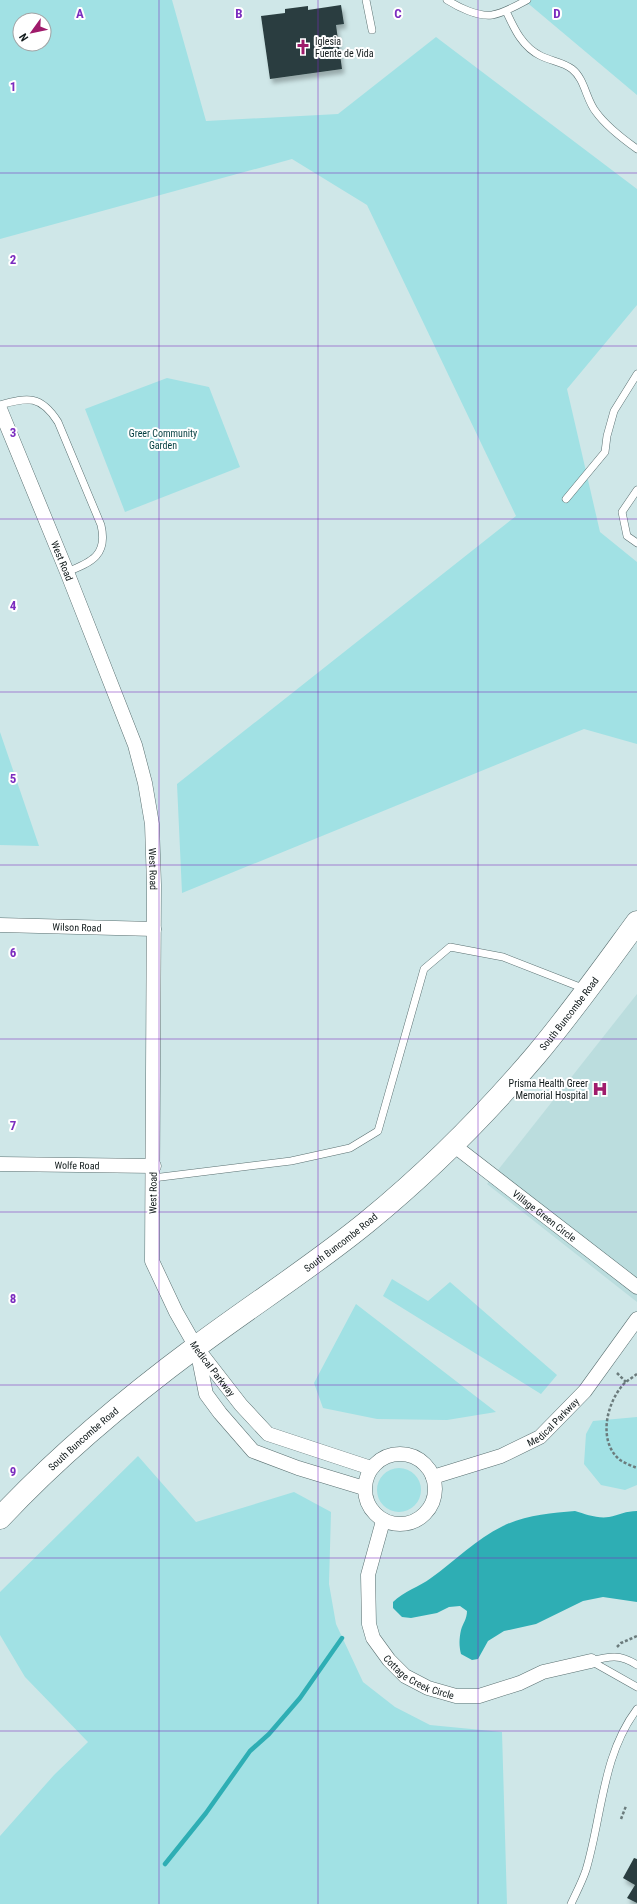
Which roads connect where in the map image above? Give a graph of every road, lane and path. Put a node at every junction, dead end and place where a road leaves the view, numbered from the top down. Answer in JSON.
{"nodes":[{"id":1,"x":366,"y":0,"type":"edge"},
{"id":2,"x":447,"y":0,"type":"edge"},
{"id":3,"x":527,"y":0,"type":"edge"},
{"id":4,"x":506,"y":11,"type":"junction"},
{"id":5,"x":372,"y":30,"type":"dead end"},
{"id":6,"x":637,"y":149,"type":"edge"},
{"id":7,"x":637,"y":374,"type":"edge"},
{"id":8,"x":0,"y":405,"type":"edge"},
{"id":9,"x":0,"y":409,"type":"edge"},
{"id":10,"x":637,"y":490,"type":"edge"},
{"id":11,"x":566,"y":499,"type":"dead end"},
{"id":12,"x":637,"y":542,"type":"edge"},
{"id":13,"x":67,"y":572,"type":"junction"},
{"id":14,"x":637,"y":922,"type":"edge"},
{"id":15,"x":0,"y":924,"type":"edge"},
{"id":16,"x":154,"y":929,"type":"junction"},
{"id":17,"x":587,"y":990,"type":"junction"},
{"id":18,"x":452,"y":1144,"type":"junction"},
{"id":19,"x":0,"y":1164,"type":"edge"},
{"id":20,"x":153,"y":1172,"type":"junction"},
{"id":21,"x":637,"y":1287,"type":"edge"},
{"id":22,"x":637,"y":1319,"type":"edge"},
{"id":23,"x":196,"y":1347,"type":"junction"},
{"id":24,"x":617,"y":1373,"type":"dead end"},
{"id":25,"x":637,"y":1374,"type":"edge"},
{"id":26,"x":626,"y":1382,"type":"junction"},
{"id":27,"x":371,"y":1468,"type":"junction"},
{"id":28,"x":637,"y":1468,"type":"edge"},
{"id":29,"x":433,"y":1477,"type":"junction"},
{"id":30,"x":364,"y":1488,"type":"junction"},
{"id":31,"x":0,"y":1518,"type":"edge"},
{"id":32,"x":383,"y":1521,"type":"junction"},
{"id":33,"x":637,"y":1636,"type":"edge"},
{"id":34,"x":616,"y":1648,"type":"dead end"},
{"id":35,"x":591,"y":1661,"type":"junction"},
{"id":36,"x":637,"y":1665,"type":"edge"},
{"id":37,"x":637,"y":1687,"type":"edge"},
{"id":38,"x":637,"y":1709,"type":"edge"},
{"id":39,"x":626,"y":1806,"type":"dead end"},
{"id":40,"x":621,"y":1818,"type":"dead end"},
{"id":41,"x":571,"y":1904,"type":"edge"}],
"edges":[{"from":1,"to":5,"type":"lane"},
{"from":2,"to":4,"type":"lane"},
{"from":3,"to":4,"type":"lane"},
{"from":4,"to":6,"type":"lane"},
{"from":7,"to":11,"type":"lane"},
{"from":8,"to":13,"type":"lane"},
{"from":9,"to":13,"type":"street","name":"West Road"},
{"from":10,"to":12,"type":"lane"},
{"from":13,"to":16,"type":"street","name":"West Road"},
{"from":14,"to":17,"type":"main road","name":"South Buncombe Road"},
{"from":15,"to":16,"type":"street","name":"Wilson Road"},
{"from":16,"to":20,"type":"street","name":"West Road"},
{"from":17,"to":18,"type":"main road","name":"South Buncombe Road"},
{"from":17,"to":20,"type":"lane"},
{"from":18,"to":21,"type":"street","name":"Village Green Circle"},
{"from":18,"to":23,"type":"main road","name":"South Buncombe Road"},
{"from":19,"to":20,"type":"street","name":"Wolfe Road"},
{"from":20,"to":23,"type":"street","name":"West Road"},
{"from":22,"to":29,"type":"street","name":"Medical Parkway"},
{"from":23,"to":27,"type":"street","name":"Medical Parkway"},
{"from":23,"to":30,"type":"street","name":"Medical Parkway"},
{"from":23,"to":31,"type":"main road","name":"South Buncombe Road"},
{"from":24,"to":26,"type":"path"},
{"from":25,"to":26,"type":"path"},
{"from":26,"to":28,"type":"path"},
{"from":27,"to":29,"type":"street"},
{"from":27,"to":30,"type":"street"},
{"from":29,"to":32,"type":"street"},
{"from":30,"to":32,"type":"street"},
{"from":32,"to":35,"type":"street","name":"Cottage Creek Circle"},
{"from":33,"to":34,"type":"path"},
{"from":35,"to":36,"type":"lane"},
{"from":35,"to":37,"type":"lane"},
{"from":38,"to":41,"type":"lane"},
{"from":39,"to":40,"type":"path"}]}
